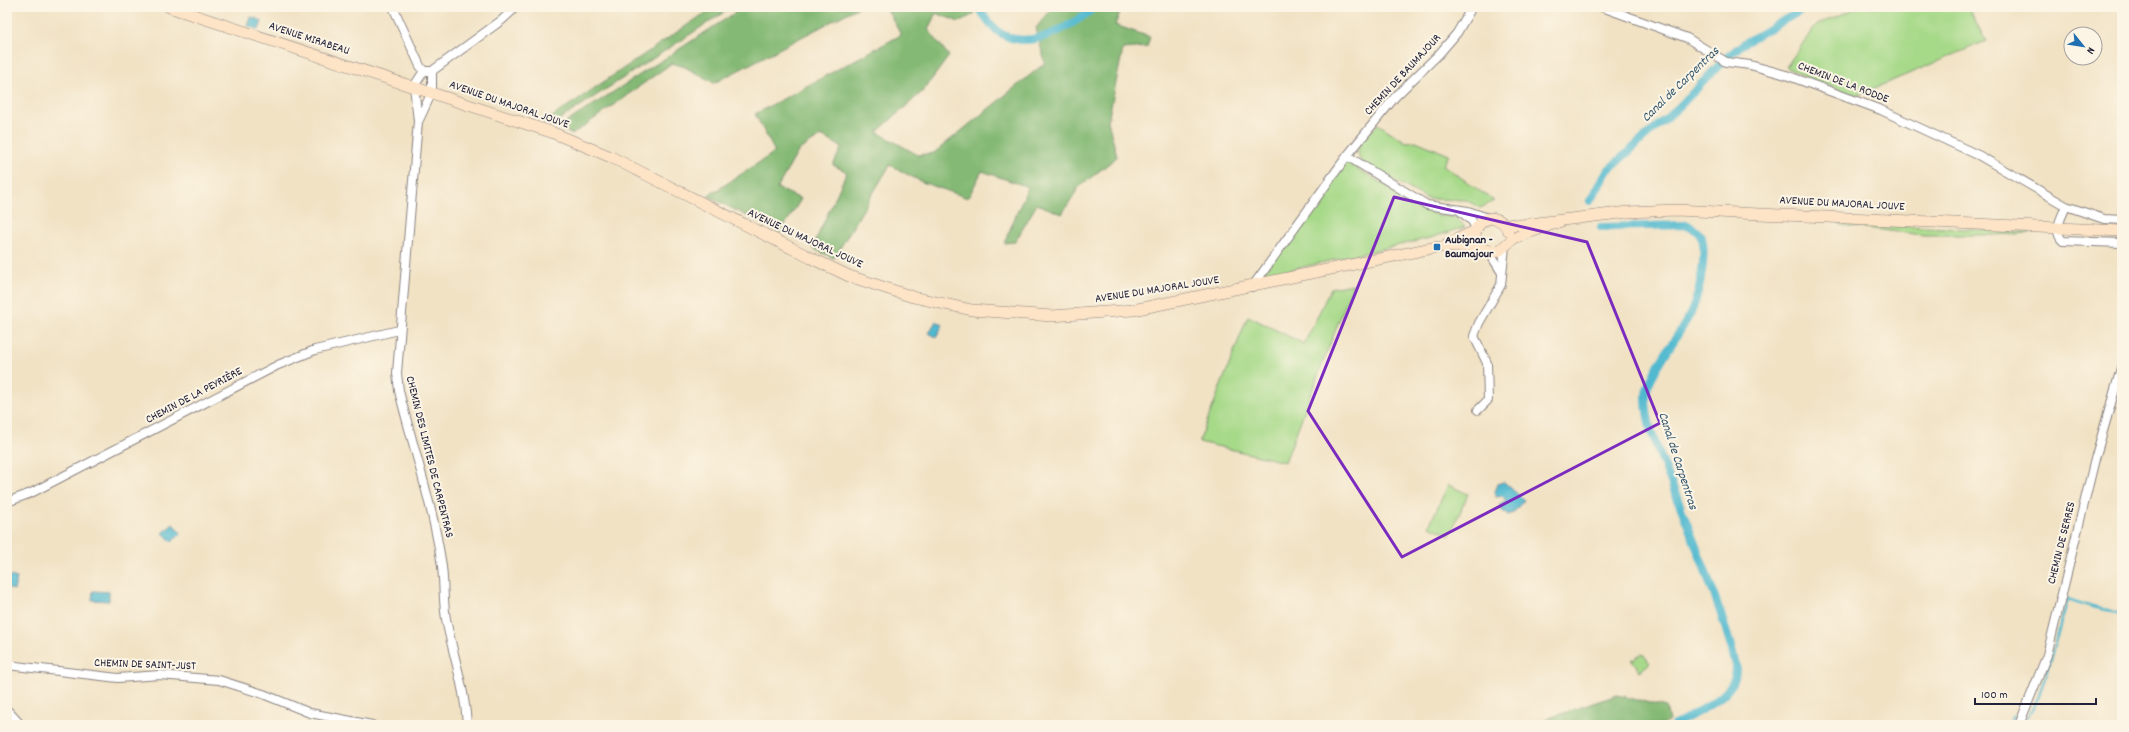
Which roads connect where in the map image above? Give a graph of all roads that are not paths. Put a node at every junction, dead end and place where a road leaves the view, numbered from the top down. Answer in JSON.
{"nodes":[{"id":1,"x":169,"y":7,"type":"edge"},
{"id":2,"x":393,"y":7,"type":"edge"},
{"id":3,"x":516,"y":7,"type":"edge"},
{"id":4,"x":1472,"y":7,"type":"edge"},
{"id":5,"x":1602,"y":7,"type":"edge"},
{"id":6,"x":428,"y":71,"type":"junction"},
{"id":7,"x":416,"y":87,"type":"junction"},
{"id":8,"x":432,"y":92,"type":"junction"},
{"id":9,"x":418,"y":121,"type":"junction"},
{"id":10,"x":1347,"y":156,"type":"junction"},
{"id":11,"x":2066,"y":206,"type":"junction"},
{"id":12,"x":1459,"y":210,"type":"junction"},
{"id":13,"x":1488,"y":218,"type":"junction"},
{"id":14,"x":2122,"y":220,"type":"edge"},
{"id":15,"x":1561,"y":221,"type":"junction"},
{"id":16,"x":1505,"y":224,"type":"junction"},
{"id":17,"x":2058,"y":228,"type":"junction"},
{"id":18,"x":1476,"y":230,"type":"junction"},
{"id":19,"x":2122,"y":231,"type":"edge"},
{"id":20,"x":2122,"y":243,"type":"edge"},
{"id":21,"x":1506,"y":244,"type":"junction"},
{"id":22,"x":1437,"y":247,"type":"junction"},
{"id":23,"x":1485,"y":250,"type":"junction"},
{"id":24,"x":1502,"y":274,"type":"junction"},
{"id":25,"x":1252,"y":287,"type":"junction"},
{"id":26,"x":399,"y":330,"type":"junction"},
{"id":27,"x":2122,"y":365,"type":"edge"},
{"id":28,"x":1478,"y":410,"type":"dead end"},
{"id":29,"x":7,"y":502,"type":"edge"},
{"id":30,"x":7,"y":665,"type":"edge"},
{"id":31,"x":7,"y":710,"type":"edge"},
{"id":32,"x":21,"y":725,"type":"edge"},
{"id":33,"x":372,"y":725,"type":"edge"},
{"id":34,"x":467,"y":725,"type":"edge"},
{"id":35,"x":2019,"y":725,"type":"edge"}],
"edges":[{"from":1,"to":7,"type":"main road","name":"AVENUE MIRABEAU"},
{"from":2,"to":6,"type":"street"},
{"from":3,"to":6,"type":"street"},
{"from":4,"to":10,"type":"street","name":"CHEMIN DE BAUMAJOUR"},
{"from":5,"to":11,"type":"street","name":"CHEMIN DE LA RODDE"},
{"from":6,"to":7,"type":"street"},
{"from":6,"to":8,"type":"street"},
{"from":7,"to":8,"type":"main road","name":"AVENUE DU MAJORAL JOUVE"},
{"from":7,"to":9,"type":"street","name":"CHEMIN DES LIMITES DE CARPENTRAS"},
{"from":8,"to":9,"type":"street","name":"CHEMIN DES LIMITES DE CARPENTRAS"},
{"from":8,"to":25,"type":"main road","name":"AVENUE DU MAJORAL JOUVE"},
{"from":9,"to":26,"type":"street","name":"CHEMIN DES LIMITES DE CARPENTRAS"},
{"from":10,"to":12,"type":"street"},
{"from":10,"to":25,"type":"street","name":"CHEMIN DE BAUMAJOUR"},
{"from":11,"to":14,"type":"street"},
{"from":11,"to":17,"type":"street"},
{"from":12,"to":13,"type":"street"},
{"from":12,"to":18,"type":"street"},
{"from":13,"to":16,"type":"main road","name":"AVENUE DU MAJORAL JOUVE"},
{"from":13,"to":18,"type":"main road","name":"AVENUE DU MAJORAL JOUVE"},
{"from":15,"to":16,"type":"main road","name":"AVENUE DU MAJORAL JOUVE"},
{"from":15,"to":17,"type":"main road","name":"AVENUE DU MAJORAL JOUVE"},
{"from":15,"to":21,"type":"main road","name":"AVENUE DU MAJORAL JOUVE"},
{"from":16,"to":21,"type":"main road"},
{"from":17,"to":19,"type":"main road","name":"AVENUE DU MAJORAL JOUVE"},
{"from":17,"to":20,"type":"street"},
{"from":18,"to":22,"type":"main road","name":"AVENUE DU MAJORAL JOUVE"},
{"from":18,"to":23,"type":"main road"},
{"from":21,"to":23,"type":"main road","name":"AVENUE DU MAJORAL JOUVE"},
{"from":21,"to":24,"type":"street"},
{"from":22,"to":23,"type":"main road","name":"AVENUE DU MAJORAL JOUVE"},
{"from":22,"to":25,"type":"main road","name":"AVENUE DU MAJORAL JOUVE"},
{"from":23,"to":24,"type":"street"},
{"from":24,"to":28,"type":"street"},
{"from":26,"to":29,"type":"street","name":"CHEMIN DE LA PEYRIÈRE"},
{"from":26,"to":34,"type":"street","name":"CHEMIN DES LIMITES DE CARPENTRAS"},
{"from":27,"to":35,"type":"street","name":"CHEMIN DE SERRES"},
{"from":30,"to":33,"type":"street","name":"CHEMIN DE SAINT-JUST"},
{"from":31,"to":32,"type":"street"}]}
